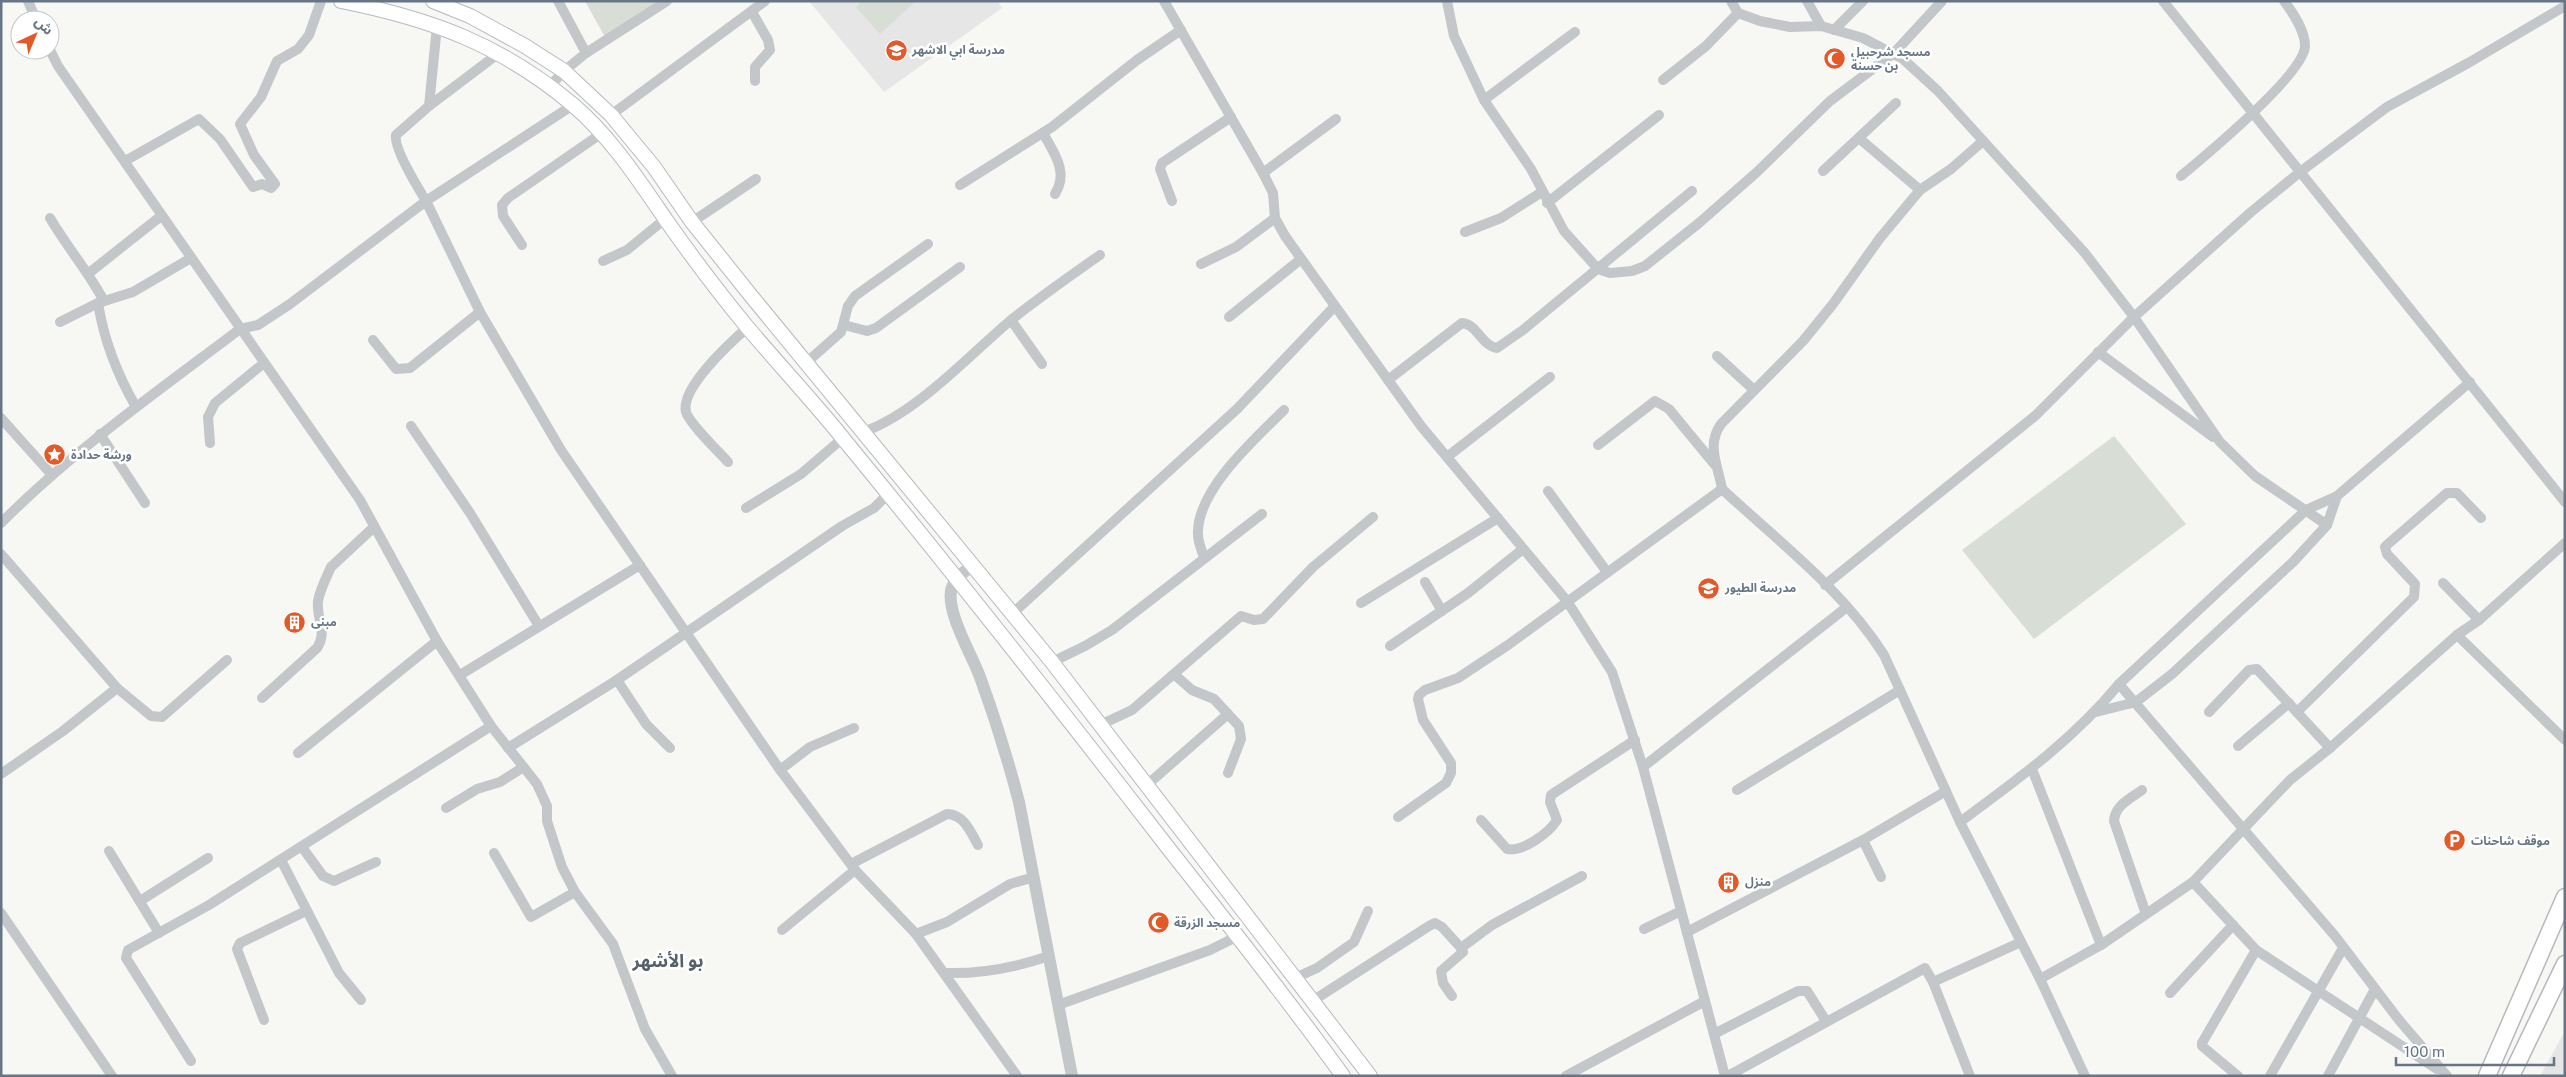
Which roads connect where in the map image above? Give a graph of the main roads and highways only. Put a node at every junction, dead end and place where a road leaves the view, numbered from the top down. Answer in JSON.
{"nodes":[{"id":1,"x":341,"y":1,"type":"edge"},
{"id":2,"x":433,"y":1,"type":"edge"},
{"id":3,"x":2565,"y":897,"type":"edge"},
{"id":4,"x":2565,"y":964,"type":"edge"},
{"id":5,"x":1343,"y":1076,"type":"edge"},
{"id":6,"x":1370,"y":1076,"type":"edge"},
{"id":7,"x":2487,"y":1076,"type":"edge"},
{"id":8,"x":2512,"y":1076,"type":"edge"}],
"edges":[{"from":1,"to":5,"type":"main road"},
{"from":2,"to":6,"type":"main road"},
{"from":3,"to":7,"type":"highway"},
{"from":4,"to":8,"type":"highway"}]}
